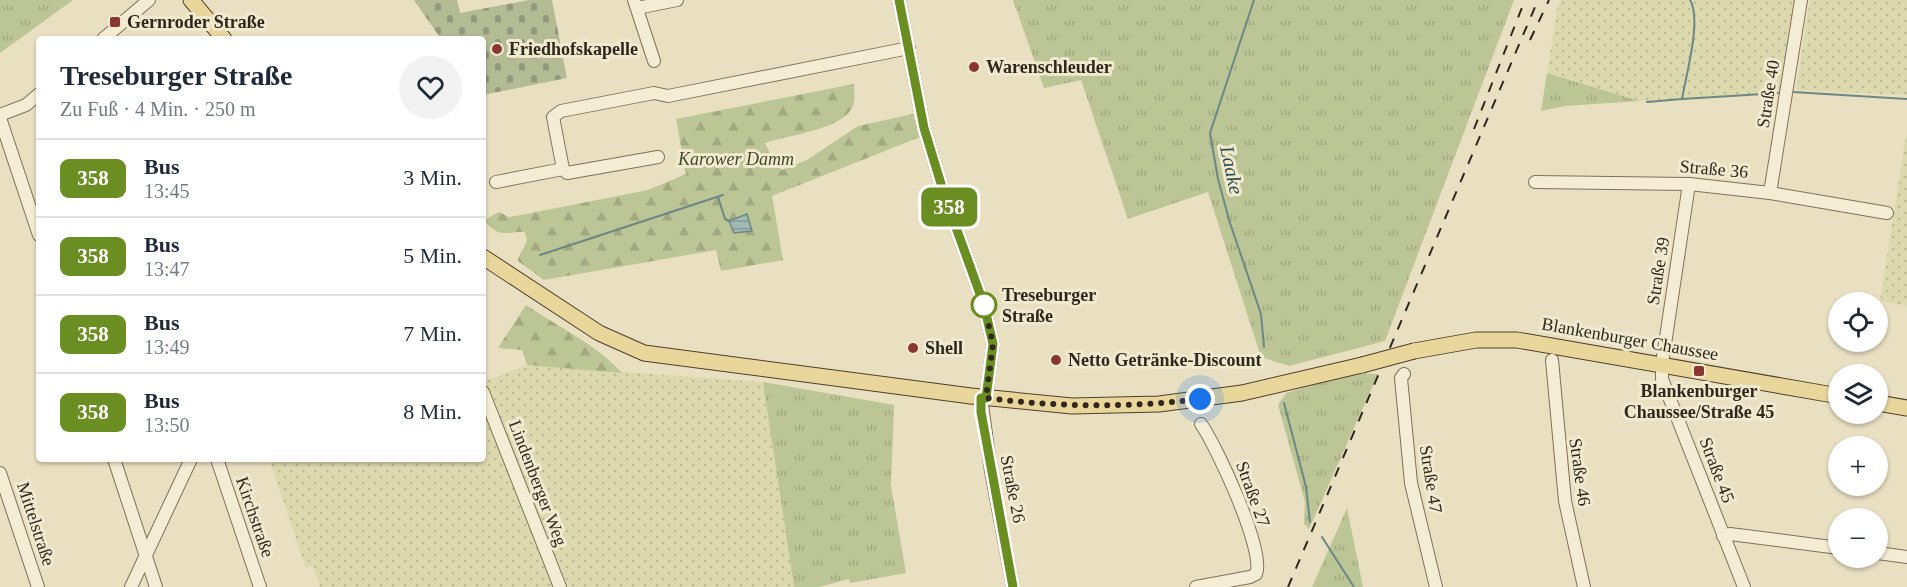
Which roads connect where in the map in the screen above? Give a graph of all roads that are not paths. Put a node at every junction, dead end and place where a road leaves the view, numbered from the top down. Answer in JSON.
{"nodes":[{"id":1,"x":149,"y":0,"type":"edge"},
{"id":2,"x":191,"y":0,"type":"edge"},
{"id":3,"x":677,"y":0,"type":"edge"},
{"id":4,"x":899,"y":0,"type":"edge"},
{"id":5,"x":1801,"y":0,"type":"edge"},
{"id":6,"x":635,"y":4,"type":"edge"},
{"id":7,"x":107,"y":36,"type":"edge"},
{"id":8,"x":221,"y":36,"type":"edge"},
{"id":9,"x":909,"y":48,"type":"junction"},
{"id":10,"x":654,"y":61,"type":"dead end"},
{"id":11,"x":36,"y":97,"type":"edge"},
{"id":12,"x":0,"y":116,"type":"edge"},
{"id":13,"x":658,"y":157,"type":"dead end"},
{"id":14,"x":563,"y":169,"type":"junction"},
{"id":15,"x":496,"y":182,"type":"dead end"},
{"id":16,"x":1535,"y":182,"type":"dead end"},
{"id":17,"x":1689,"y":184,"type":"junction"},
{"id":18,"x":1770,"y":193,"type":"junction"},
{"id":19,"x":1887,"y":213,"type":"dead end"},
{"id":20,"x":36,"y":226,"type":"edge"},
{"id":21,"x":486,"y":259,"type":"edge"},
{"id":22,"x":1552,"y":360,"type":"dead end"},
{"id":23,"x":1662,"y":364,"type":"junction"},
{"id":24,"x":1404,"y":374,"type":"dead end"},
{"id":25,"x":1828,"y":394,"type":"edge"},
{"id":26,"x":984,"y":398,"type":"junction"},
{"id":27,"x":486,"y":400,"type":"edge"},
{"id":28,"x":1888,"y":405,"type":"edge"},
{"id":29,"x":1907,"y":408,"type":"edge"},
{"id":30,"x":1201,"y":424,"type":"dead end"},
{"id":31,"x":115,"y":462,"type":"edge"},
{"id":32,"x":190,"y":462,"type":"edge"},
{"id":33,"x":218,"y":462,"type":"edge"},
{"id":34,"x":0,"y":473,"type":"edge"},
{"id":35,"x":1723,"y":536,"type":"junction"},
{"id":36,"x":1828,"y":547,"type":"edge"},
{"id":37,"x":1888,"y":554,"type":"edge"},
{"id":38,"x":146,"y":556,"type":"junction"},
{"id":39,"x":1907,"y":557,"type":"edge"},
{"id":40,"x":38,"y":587,"type":"edge"},
{"id":41,"x":130,"y":587,"type":"edge"},
{"id":42,"x":156,"y":587,"type":"edge"},
{"id":43,"x":260,"y":587,"type":"edge"},
{"id":44,"x":560,"y":587,"type":"edge"},
{"id":45,"x":1013,"y":587,"type":"edge"},
{"id":46,"x":1196,"y":587,"type":"edge"},
{"id":47,"x":1436,"y":587,"type":"edge"},
{"id":48,"x":1584,"y":587,"type":"edge"},
{"id":49,"x":1744,"y":587,"type":"edge"}],
"edges":[{"from":1,"to":7,"type":"street"},
{"from":2,"to":8,"type":"main road"},
{"from":3,"to":6,"type":"street"},
{"from":4,"to":9,"type":"street"},
{"from":5,"to":18,"type":"street","name":"Straße 40"},
{"from":6,"to":10,"type":"street"},
{"from":9,"to":14,"type":"street"},
{"from":9,"to":26,"type":"street"},
{"from":11,"to":12,"type":"street"},
{"from":12,"to":20,"type":"street"},
{"from":13,"to":14,"type":"street"},
{"from":14,"to":15,"type":"street"},
{"from":16,"to":17,"type":"street","name":"Straße 36"},
{"from":17,"to":18,"type":"street","name":"Straße 36"},
{"from":17,"to":23,"type":"street","name":"Straße 39"},
{"from":18,"to":19,"type":"street","name":"Straße 36"},
{"from":21,"to":26,"type":"main road"},
{"from":22,"to":48,"type":"street","name":"Straße 46"},
{"from":23,"to":25,"type":"main road","name":"Blankenburger Chaussee"},
{"from":23,"to":26,"type":"main road","name":"Blankenburger Chaussee","bridge":true},
{"from":23,"to":35,"type":"street","name":"Straße 45"},
{"from":24,"to":47,"type":"street","name":"Straße 47"},
{"from":26,"to":45,"type":"street","name":"Straße 26"},
{"from":27,"to":44,"type":"street","name":"Lindenberger Weg"},
{"from":28,"to":29,"type":"main road"},
{"from":30,"to":46,"type":"street","name":"Straße 27"},
{"from":31,"to":38,"type":"street"},
{"from":32,"to":38,"type":"street"},
{"from":33,"to":43,"type":"street","name":"Kirchstraße"},
{"from":34,"to":40,"type":"street","name":"Mittelstraße"},
{"from":35,"to":36,"type":"street"},
{"from":35,"to":49,"type":"street","name":"Straße 45"},
{"from":37,"to":39,"type":"street"},
{"from":38,"to":41,"type":"street"},
{"from":38,"to":42,"type":"street"}]}
